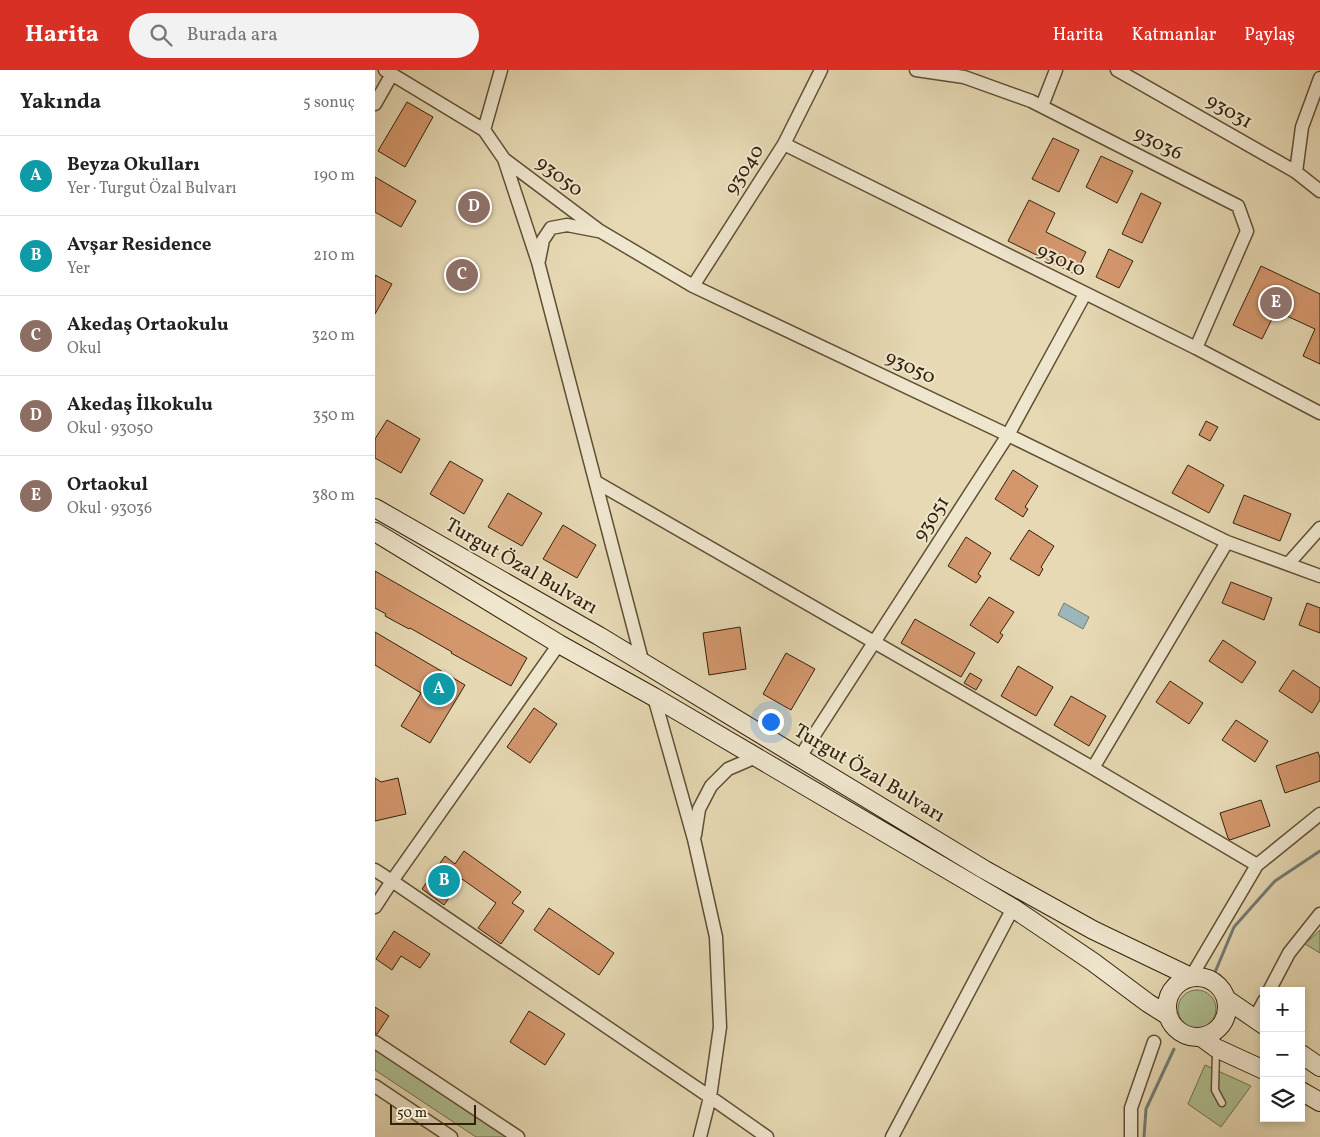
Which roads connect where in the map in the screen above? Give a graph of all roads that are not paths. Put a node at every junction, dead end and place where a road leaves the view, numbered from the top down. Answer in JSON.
{"nodes":[{"id":1,"x":501,"y":70,"type":"edge"},
{"id":2,"x":821,"y":70,"type":"edge"},
{"id":3,"x":915,"y":70,"type":"edge"},
{"id":4,"x":1056,"y":70,"type":"edge"},
{"id":5,"x":1117,"y":70,"type":"edge"},
{"id":6,"x":389,"y":72,"type":"edge"},
{"id":7,"x":1320,"y":78,"type":"edge"},
{"id":8,"x":375,"y":104,"type":"edge"},
{"id":9,"x":1042,"y":106,"type":"junction"},
{"id":10,"x":484,"y":130,"type":"junction"},
{"id":11,"x":784,"y":144,"type":"junction"},
{"id":12,"x":504,"y":159,"type":"junction"},
{"id":13,"x":1296,"y":172,"type":"junction"},
{"id":14,"x":1320,"y":191,"type":"edge"},
{"id":15,"x":600,"y":231,"type":"junction"},
{"id":16,"x":538,"y":262,"type":"junction"},
{"id":17,"x":693,"y":286,"type":"junction"},
{"id":18,"x":1085,"y":294,"type":"junction"},
{"id":19,"x":1196,"y":348,"type":"junction"},
{"id":20,"x":1320,"y":413,"type":"edge"},
{"id":21,"x":1008,"y":435,"type":"junction"},
{"id":22,"x":596,"y":482,"type":"junction"},
{"id":23,"x":375,"y":508,"type":"edge"},
{"id":24,"x":1320,"y":528,"type":"edge"},
{"id":25,"x":375,"y":532,"type":"edge"},
{"id":26,"x":1227,"y":542,"type":"junction"},
{"id":27,"x":1288,"y":564,"type":"junction"},
{"id":28,"x":1320,"y":576,"type":"edge"},
{"id":29,"x":875,"y":642,"type":"junction"},
{"id":30,"x":559,"y":644,"type":"junction"},
{"id":31,"x":643,"y":664,"type":"junction"},
{"id":32,"x":654,"y":697,"type":"junction"},
{"id":33,"x":756,"y":757,"type":"junction"},
{"id":34,"x":800,"y":757,"type":"junction"},
{"id":35,"x":1093,"y":768,"type":"junction"},
{"id":36,"x":1320,"y":814,"type":"edge"},
{"id":37,"x":694,"y":840,"type":"junction"},
{"id":38,"x":1257,"y":865,"type":"junction"},
{"id":39,"x":375,"y":870,"type":"edge"},
{"id":40,"x":392,"y":881,"type":"junction"},
{"id":41,"x":375,"y":907,"type":"edge"},
{"id":42,"x":1013,"y":908,"type":"junction"},
{"id":43,"x":1320,"y":914,"type":"edge"},
{"id":44,"x":1191,"y":977,"type":"junction"},
{"id":45,"x":1271,"y":987,"type":"edge"},
{"id":46,"x":1227,"y":999,"type":"junction"},
{"id":47,"x":1167,"y":1015,"type":"junction"},
{"id":48,"x":1259,"y":1022,"type":"edge"},
{"id":49,"x":1201,"y":1037,"type":"junction"},
{"id":50,"x":375,"y":1042,"type":"edge"},
{"id":51,"x":1154,"y":1042,"type":"dead end"},
{"id":52,"x":1217,"y":1048,"type":"junction"},
{"id":53,"x":1305,"y":1057,"type":"edge"},
{"id":54,"x":1320,"y":1067,"type":"edge"},
{"id":55,"x":1260,"y":1068,"type":"edge"},
{"id":56,"x":375,"y":1086,"type":"edge"},
{"id":57,"x":1305,"y":1093,"type":"edge"},
{"id":58,"x":710,"y":1097,"type":"junction"},
{"id":59,"x":1320,"y":1102,"type":"edge"},
{"id":60,"x":1222,"y":1103,"type":"dead end"},
{"id":61,"x":451,"y":1137,"type":"edge"},
{"id":62,"x":518,"y":1137,"type":"edge"},
{"id":63,"x":700,"y":1137,"type":"edge"},
{"id":64,"x":767,"y":1137,"type":"edge"},
{"id":65,"x":893,"y":1137,"type":"edge"},
{"id":66,"x":1131,"y":1137,"type":"edge"}],
"edges":[{"from":1,"to":10,"type":"street"},
{"from":2,"to":11,"type":"street","name":"93040"},
{"from":3,"to":9,"type":"street","name":"93036"},
{"from":4,"to":9,"type":"street"},
{"from":5,"to":13,"type":"street","name":"93031"},
{"from":6,"to":8,"type":"street"},
{"from":6,"to":10,"type":"street"},
{"from":7,"to":13,"type":"street"},
{"from":9,"to":19,"type":"street","name":"93036"},
{"from":10,"to":12,"type":"street"},
{"from":11,"to":17,"type":"street","name":"93040"},
{"from":11,"to":18,"type":"street","name":"93010"},
{"from":12,"to":15,"type":"street","name":"93050"},
{"from":12,"to":16,"type":"street"},
{"from":13,"to":14,"type":"street","name":"93031"},
{"from":15,"to":16,"type":"street"},
{"from":15,"to":17,"type":"street","name":"93050"},
{"from":16,"to":22,"type":"street"},
{"from":17,"to":21,"type":"street","name":"93050"},
{"from":18,"to":19,"type":"street","name":"93010"},
{"from":18,"to":21,"type":"street","name":"93051"},
{"from":19,"to":20,"type":"street","name":"93010"},
{"from":21,"to":26,"type":"street","name":"93050"},
{"from":21,"to":29,"type":"street","name":"93051"},
{"from":22,"to":29,"type":"street"},
{"from":22,"to":31,"type":"street"},
{"from":23,"to":31,"type":"main road","name":"Turgut Özal Bulvarı"},
{"from":24,"to":27,"type":"street"},
{"from":25,"to":30,"type":"main road","name":"Turgut Özal Bulvarı"},
{"from":26,"to":27,"type":"street","name":"93050"},
{"from":26,"to":35,"type":"street"},
{"from":27,"to":28,"type":"street","name":"93050"},
{"from":29,"to":34,"type":"street","name":"93051"},
{"from":29,"to":35,"type":"street"},
{"from":30,"to":32,"type":"main road","name":"Turgut Özal Bulvarı"},
{"from":30,"to":40,"type":"street"},
{"from":31,"to":34,"type":"main road","name":"Turgut Özal Bulvarı"},
{"from":32,"to":33,"type":"main road","name":"Turgut Özal Bulvarı"},
{"from":32,"to":37,"type":"street"},
{"from":33,"to":37,"type":"street"},
{"from":33,"to":42,"type":"main road","name":"Turgut Özal Bulvarı"},
{"from":34,"to":44,"type":"main road","name":"Turgut Özal Bulvarı"},
{"from":35,"to":38,"type":"street"},
{"from":36,"to":38,"type":"street"},
{"from":37,"to":58,"type":"street"},
{"from":38,"to":44,"type":"street"},
{"from":39,"to":40,"type":"street"},
{"from":40,"to":41,"type":"street"},
{"from":40,"to":58,"type":"street"},
{"from":42,"to":47,"type":"main road","name":"Turgut Özal Bulvarı"},
{"from":42,"to":65,"type":"street"},
{"from":43,"to":45,"type":"street"},
{"from":44,"to":46,"type":"main road","name":"Turgut Özal Bulvarı"},
{"from":44,"to":47,"type":"main road"},
{"from":46,"to":48,"type":"main road","name":"Turgut Özal Bulvarı"},
{"from":46,"to":49,"type":"main road"},
{"from":47,"to":49,"type":"main road","name":"Turgut Özal Bulvarı"},
{"from":49,"to":52,"type":"main road","name":"Turgut Özal Bulvarı"},
{"from":50,"to":62,"type":"street"},
{"from":51,"to":66,"type":"street"},
{"from":52,"to":55,"type":"main road","name":"Turgut Özal Bulvarı"},
{"from":52,"to":60,"type":"lane"},
{"from":53,"to":54,"type":"main road"},
{"from":56,"to":61,"type":"street"},
{"from":57,"to":59,"type":"main road"},
{"from":58,"to":63,"type":"street"},
{"from":58,"to":64,"type":"street"}]}
